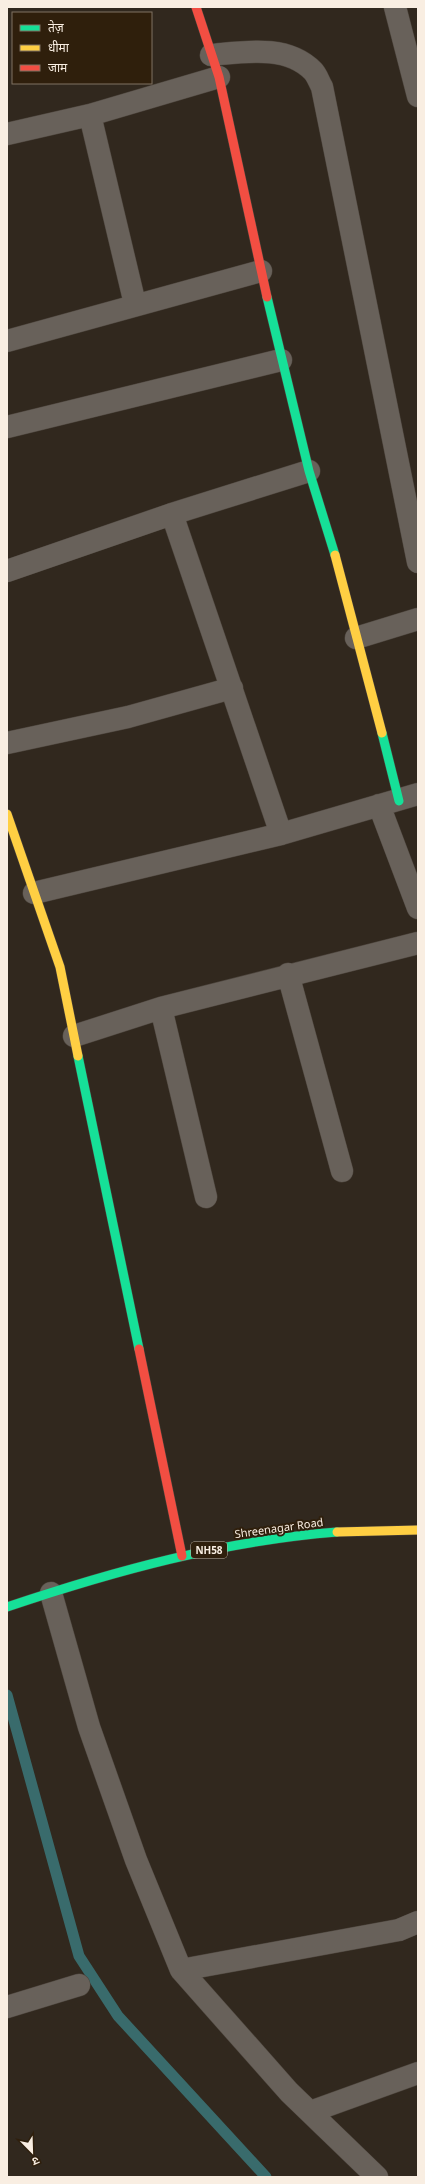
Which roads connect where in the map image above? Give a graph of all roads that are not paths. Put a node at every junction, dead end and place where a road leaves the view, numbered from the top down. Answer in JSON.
{"nodes":[{"id":1,"x":196,"y":7,"type":"edge"},
{"id":2,"x":396,"y":7,"type":"edge"},
{"id":3,"x":211,"y":55,"type":"junction"},
{"id":4,"x":219,"y":77,"type":"junction"},
{"id":5,"x":418,"y":96,"type":"edge"},
{"id":6,"x":90,"y":115,"type":"junction"},
{"id":7,"x":7,"y":134,"type":"edge"},
{"id":8,"x":261,"y":271,"type":"junction"},
{"id":9,"x":135,"y":304,"type":"junction"},
{"id":10,"x":7,"y":341,"type":"edge"},
{"id":11,"x":281,"y":360,"type":"junction"},
{"id":12,"x":7,"y":427,"type":"edge"},
{"id":13,"x":309,"y":472,"type":"junction"},
{"id":14,"x":172,"y":514,"type":"junction"},
{"id":15,"x":418,"y":562,"type":"edge"},
{"id":16,"x":7,"y":571,"type":"edge"},
{"id":17,"x":418,"y":619,"type":"edge"},
{"id":18,"x":356,"y":638,"type":"junction"},
{"id":19,"x":232,"y":688,"type":"junction"},
{"id":20,"x":7,"y":743,"type":"edge"},
{"id":21,"x":399,"y":800,"type":"edge"},
{"id":22,"x":7,"y":814,"type":"edge"},
{"id":23,"x":281,"y":834,"type":"junction"},
{"id":24,"x":34,"y":893,"type":"junction"},
{"id":25,"x":418,"y":908,"type":"edge"},
{"id":26,"x":418,"y":943,"type":"edge"},
{"id":27,"x":288,"y":974,"type":"junction"},
{"id":28,"x":161,"y":1008,"type":"junction"},
{"id":29,"x":74,"y":1036,"type":"junction"},
{"id":30,"x":342,"y":1171,"type":"dead end"},
{"id":31,"x":206,"y":1197,"type":"dead end"},
{"id":32,"x":418,"y":1530,"type":"edge"},
{"id":33,"x":182,"y":1556,"type":"junction"},
{"id":34,"x":51,"y":1593,"type":"junction"},
{"id":35,"x":7,"y":1607,"type":"edge"},
{"id":36,"x":418,"y":1922,"type":"edge"},
{"id":37,"x":181,"y":1970,"type":"junction"},
{"id":38,"x":79,"y":1985,"type":"dead end"},
{"id":39,"x":7,"y":2007,"type":"edge"},
{"id":40,"x":418,"y":2072,"type":"edge"},
{"id":41,"x":310,"y":2112,"type":"junction"},
{"id":42,"x":377,"y":2177,"type":"edge"}],
"edges":[{"from":1,"to":3,"type":"main road"},
{"from":2,"to":5,"type":"street"},
{"from":3,"to":4,"type":"main road"},
{"from":3,"to":15,"type":"street"},
{"from":4,"to":6,"type":"street"},
{"from":4,"to":8,"type":"main road"},
{"from":6,"to":7,"type":"street"},
{"from":6,"to":9,"type":"street"},
{"from":8,"to":9,"type":"street"},
{"from":8,"to":11,"type":"main road"},
{"from":9,"to":10,"type":"street"},
{"from":11,"to":12,"type":"street"},
{"from":11,"to":13,"type":"main road"},
{"from":13,"to":14,"type":"street"},
{"from":13,"to":18,"type":"main road"},
{"from":14,"to":16,"type":"street"},
{"from":14,"to":19,"type":"street"},
{"from":17,"to":18,"type":"street"},
{"from":18,"to":21,"type":"main road"},
{"from":19,"to":20,"type":"street"},
{"from":19,"to":23,"type":"street"},
{"from":21,"to":23,"type":"street"},
{"from":21,"to":25,"type":"street"},
{"from":22,"to":24,"type":"main road"},
{"from":23,"to":24,"type":"street"},
{"from":24,"to":29,"type":"main road"},
{"from":26,"to":27,"type":"street"},
{"from":27,"to":28,"type":"street"},
{"from":27,"to":30,"type":"street"},
{"from":28,"to":29,"type":"street"},
{"from":28,"to":31,"type":"street"},
{"from":29,"to":33,"type":"main road"},
{"from":32,"to":33,"type":"main road","name":"Shreenagar Road","number":"NH58"},
{"from":33,"to":34,"type":"main road","name":"Shreenagar Road","number":"NH58"},
{"from":34,"to":35,"type":"main road","name":"Shreenagar Road","number":"NH58"},
{"from":34,"to":37,"type":"street"},
{"from":36,"to":37,"type":"street"},
{"from":37,"to":41,"type":"street"},
{"from":38,"to":39,"type":"street"},
{"from":40,"to":41,"type":"street"},
{"from":41,"to":42,"type":"street"}]}
